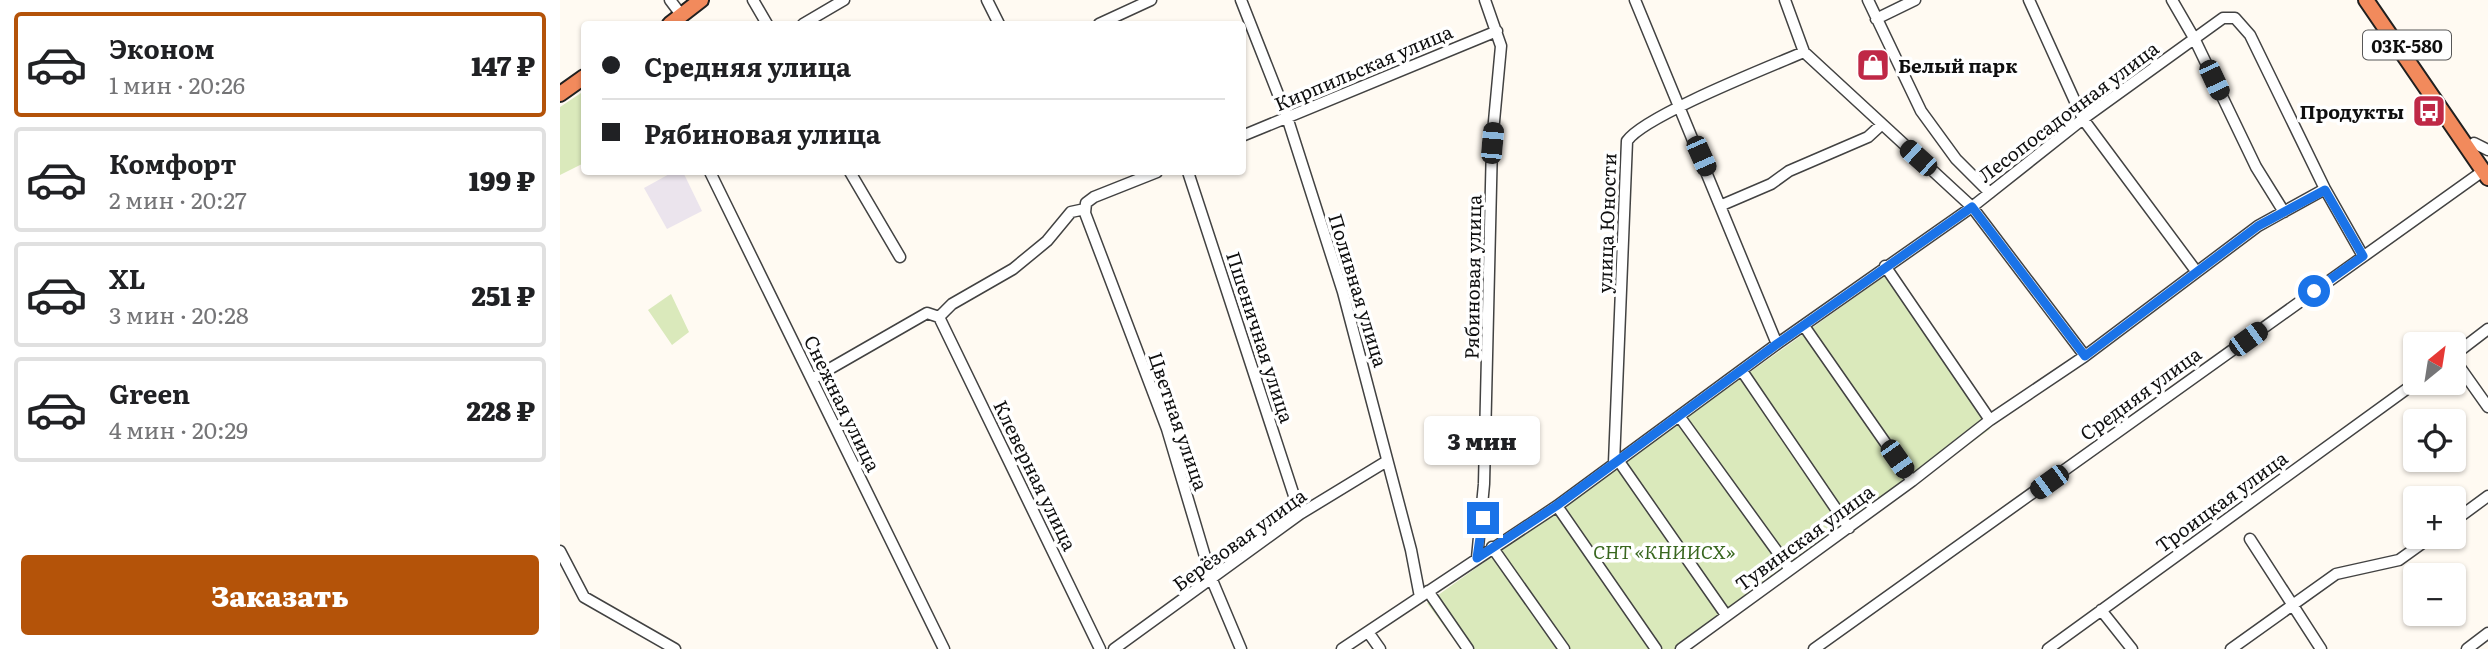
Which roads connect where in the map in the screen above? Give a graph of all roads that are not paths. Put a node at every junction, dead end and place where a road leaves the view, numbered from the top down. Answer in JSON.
{"nodes":[{"id":1,"x":701,"y":0,"type":"edge"},
{"id":2,"x":752,"y":0,"type":"edge"},
{"id":3,"x":844,"y":0,"type":"edge"},
{"id":4,"x":1151,"y":0,"type":"edge"},
{"id":5,"x":1241,"y":0,"type":"edge"},
{"id":6,"x":1485,"y":0,"type":"edge"},
{"id":7,"x":1635,"y":0,"type":"edge"},
{"id":8,"x":1785,"y":0,"type":"edge"},
{"id":9,"x":1868,"y":0,"type":"edge"},
{"id":10,"x":1914,"y":0,"type":"edge"},
{"id":11,"x":2029,"y":0,"type":"edge"},
{"id":12,"x":2172,"y":0,"type":"edge"},
{"id":13,"x":2366,"y":0,"type":"edge"},
{"id":14,"x":2376,"y":0,"type":"edge"},
{"id":15,"x":991,"y":1,"type":"edge"},
{"id":16,"x":677,"y":10,"type":"edge"},
{"id":17,"x":1876,"y":19,"type":"junction"},
{"id":18,"x":661,"y":21,"type":"edge"},
{"id":19,"x":765,"y":21,"type":"edge"},
{"id":20,"x":808,"y":21,"type":"edge"},
{"id":21,"x":998,"y":21,"type":"edge"},
{"id":22,"x":1106,"y":21,"type":"edge"},
{"id":23,"x":1497,"y":32,"type":"junction"},
{"id":24,"x":2194,"y":38,"type":"junction"},
{"id":25,"x":1804,"y":52,"type":"junction"},
{"id":26,"x":581,"y":80,"type":"edge"},
{"id":27,"x":581,"y":89,"type":"edge"},
{"id":28,"x":560,"y":94,"type":"edge"},
{"id":29,"x":560,"y":103,"type":"edge"},
{"id":30,"x":1680,"y":107,"type":"junction"},
{"id":31,"x":1287,"y":117,"type":"junction"},
{"id":32,"x":2083,"y":119,"type":"junction"},
{"id":33,"x":1881,"y":125,"type":"junction"},
{"id":34,"x":1246,"y":134,"type":"edge"},
{"id":35,"x":2474,"y":143,"type":"junction"},
{"id":36,"x":2488,"y":150,"type":"edge"},
{"id":37,"x":2487,"y":170,"type":"edge"},
{"id":38,"x":711,"y":175,"type":"edge"},
{"id":39,"x":852,"y":175,"type":"edge"},
{"id":40,"x":1149,"y":175,"type":"edge"},
{"id":41,"x":1189,"y":175,"type":"edge"},
{"id":42,"x":2325,"y":190,"type":"junction"},
{"id":43,"x":1990,"y":193,"type":"junction"},
{"id":44,"x":1722,"y":205,"type":"junction"},
{"id":45,"x":1086,"y":206,"type":"junction"},
{"id":46,"x":1972,"y":207,"type":"junction"},
{"id":47,"x":2284,"y":212,"type":"junction"},
{"id":48,"x":2363,"y":256,"type":"junction"},
{"id":49,"x":900,"y":257,"type":"dead end"},
{"id":50,"x":1885,"y":266,"type":"junction"},
{"id":51,"x":2196,"y":271,"type":"junction"},
{"id":52,"x":939,"y":317,"type":"junction"},
{"id":53,"x":1804,"y":326,"type":"junction"},
{"id":54,"x":2488,"y":329,"type":"edge"},
{"id":55,"x":1777,"y":344,"type":"junction"},
{"id":56,"x":2466,"y":347,"type":"edge"},
{"id":57,"x":2085,"y":356,"type":"junction"},
{"id":58,"x":1742,"y":372,"type":"junction"},
{"id":59,"x":2466,"y":375,"type":"edge"},
{"id":60,"x":812,"y":379,"type":"junction"},
{"id":61,"x":2403,"y":392,"type":"edge"},
{"id":62,"x":2488,"y":407,"type":"edge"},
{"id":63,"x":1679,"y":416,"type":"junction"},
{"id":64,"x":1990,"y":420,"type":"junction"},
{"id":65,"x":1387,"y":461,"type":"junction"},
{"id":66,"x":1616,"y":462,"type":"junction"},
{"id":67,"x":1912,"y":481,"type":"junction"},
{"id":68,"x":2488,"y":496,"type":"edge"},
{"id":69,"x":1556,"y":506,"type":"junction"},
{"id":70,"x":2466,"y":512,"type":"edge"},
{"id":71,"x":1300,"y":514,"type":"junction"},
{"id":72,"x":1849,"y":528,"type":"junction"},
{"id":73,"x":2250,"y":539,"type":"dead end"},
{"id":74,"x":1492,"y":547,"type":"junction"},
{"id":75,"x":2414,"y":549,"type":"edge"},
{"id":76,"x":560,"y":551,"type":"edge"},
{"id":77,"x":1477,"y":558,"type":"junction"},
{"id":78,"x":1789,"y":568,"type":"junction"},
{"id":79,"x":1212,"y":580,"type":"junction"},
{"id":80,"x":1424,"y":594,"type":"junction"},
{"id":81,"x":2291,"y":605,"type":"junction"},
{"id":82,"x":2102,"y":610,"type":"junction"},
{"id":83,"x":1726,"y":615,"type":"junction"},
{"id":84,"x":1368,"y":632,"type":"junction"},
{"id":85,"x":2488,"y":633,"type":"edge"},
{"id":86,"x":675,"y":649,"type":"edge"},
{"id":87,"x":944,"y":649,"type":"edge"},
{"id":88,"x":1100,"y":649,"type":"edge"},
{"id":89,"x":1114,"y":649,"type":"edge"},
{"id":90,"x":1241,"y":649,"type":"edge"},
{"id":91,"x":1342,"y":649,"type":"edge"},
{"id":92,"x":1380,"y":649,"type":"edge"},
{"id":93,"x":1468,"y":649,"type":"edge"},
{"id":94,"x":1564,"y":649,"type":"edge"},
{"id":95,"x":1656,"y":649,"type":"edge"},
{"id":96,"x":1681,"y":649,"type":"edge"},
{"id":97,"x":1814,"y":649,"type":"edge"},
{"id":98,"x":2048,"y":649,"type":"edge"},
{"id":99,"x":2132,"y":649,"type":"edge"},
{"id":100,"x":2231,"y":649,"type":"edge"},
{"id":101,"x":2321,"y":649,"type":"edge"},
{"id":102,"x":2467,"y":649,"type":"edge"}],
"edges":[{"from":1,"to":16,"type":"highway"},
{"from":2,"to":19,"type":"street"},
{"from":3,"to":20,"type":"street"},
{"from":4,"to":22,"type":"street"},
{"from":5,"to":31,"type":"street","name":"Поливная улица"},
{"from":6,"to":23,"type":"street","name":"Рябиновая улица"},
{"from":7,"to":30,"type":"street"},
{"from":8,"to":25,"type":"street"},
{"from":9,"to":17,"type":"street"},
{"from":10,"to":17,"type":"street"},
{"from":11,"to":32,"type":"street"},
{"from":12,"to":24,"type":"street"},
{"from":13,"to":37,"type":"highway","number":"03К-580"},
{"from":14,"to":35,"type":"highway","number":"03К-580"},
{"from":15,"to":21,"type":"street"},
{"from":16,"to":18,"type":"highway"},
{"from":17,"to":43,"type":"street"},
{"from":23,"to":31,"type":"street","name":"Кирпильская улица"},
{"from":23,"to":77,"type":"street","name":"Рябиновая улица"},
{"from":24,"to":32,"type":"street","name":"Лесопосадочная улица"},
{"from":24,"to":42,"type":"street","name":"Лесопосадочная улица"},
{"from":24,"to":47,"type":"street"},
{"from":25,"to":30,"type":"street","name":"улица Юности"},
{"from":25,"to":33,"type":"street"},
{"from":26,"to":28,"type":"highway"},
{"from":27,"to":29,"type":"highway"},
{"from":30,"to":44,"type":"street"},
{"from":30,"to":66,"type":"street","name":"улица Юности"},
{"from":31,"to":34,"type":"street","name":"Кирпильская улица"},
{"from":31,"to":65,"type":"street","name":"Поливная улица"},
{"from":32,"to":43,"type":"street","name":"Лесопосадочная улица"},
{"from":32,"to":51,"type":"street"},
{"from":33,"to":44,"type":"street"},
{"from":33,"to":46,"type":"street"},
{"from":35,"to":36,"type":"street"},
{"from":35,"to":37,"type":"highway","number":"03К-580"},
{"from":37,"to":48,"type":"street","name":"Средняя улица"},
{"from":38,"to":60,"type":"street","name":"Снежная улица"},
{"from":39,"to":49,"type":"street"},
{"from":40,"to":45,"type":"street"},
{"from":41,"to":71,"type":"street","name":"Пшеничная улица"},
{"from":42,"to":47,"type":"street","name":"Тувинская улица"},
{"from":42,"to":48,"type":"street"},
{"from":43,"to":46,"type":"street","name":"Лесопосадочная улица"},
{"from":44,"to":55,"type":"street"},
{"from":45,"to":52,"type":"street"},
{"from":45,"to":79,"type":"street","name":"Цветная улица"},
{"from":46,"to":50,"type":"street","name":"Лесопосадочная улица"},
{"from":46,"to":57,"type":"street"},
{"from":47,"to":51,"type":"street","name":"Тувинская улица"},
{"from":48,"to":97,"type":"street","name":"Средняя улица"},
{"from":50,"to":53,"type":"street","name":"Лесопосадочная улица"},
{"from":50,"to":64,"type":"street"},
{"from":51,"to":57,"type":"street","name":"Тувинская улица"},
{"from":52,"to":60,"type":"street"},
{"from":52,"to":88,"type":"street","name":"Клеверная улица"},
{"from":53,"to":55,"type":"street","name":"Лесопосадочная улица"},
{"from":53,"to":67,"type":"street"},
{"from":54,"to":56,"type":"street"},
{"from":55,"to":58,"type":"street","name":"Лесопосадочная улица"},
{"from":57,"to":64,"type":"street","name":"Тувинская улица"},
{"from":58,"to":63,"type":"street","name":"Лесопосадочная улица"},
{"from":58,"to":72,"type":"street"},
{"from":59,"to":62,"type":"street"},
{"from":60,"to":87,"type":"street","name":"Снежная улица"},
{"from":61,"to":82,"type":"street","name":"Троицкая улица"},
{"from":63,"to":66,"type":"street","name":"Лесопосадочная улица"},
{"from":63,"to":78,"type":"street"},
{"from":64,"to":67,"type":"street","name":"Тувинская улица"},
{"from":65,"to":71,"type":"street","name":"Берёзовая улица"},
{"from":65,"to":80,"type":"street","name":"Поливная улица"},
{"from":66,"to":69,"type":"street","name":"Лесопосадочная улица"},
{"from":66,"to":83,"type":"street"},
{"from":67,"to":72,"type":"street","name":"Тувинская улица"},
{"from":68,"to":70,"type":"street"},
{"from":69,"to":74,"type":"street","name":"Лесопосадочная улица"},
{"from":69,"to":95,"type":"street"},
{"from":71,"to":79,"type":"street","name":"Берёзовая улица"},
{"from":72,"to":78,"type":"street","name":"Тувинская улица"},
{"from":73,"to":81,"type":"street"},
{"from":74,"to":77,"type":"street","name":"Лесопосадочная улица"},
{"from":74,"to":94,"type":"street"},
{"from":75,"to":81,"type":"street"},
{"from":76,"to":86,"type":"street"},
{"from":77,"to":80,"type":"street","name":"Лесопосадочная улица"},
{"from":78,"to":83,"type":"street","name":"Тувинская улица"},
{"from":79,"to":89,"type":"street","name":"Берёзовая улица"},
{"from":79,"to":90,"type":"street","name":"Цветная улица"},
{"from":80,"to":84,"type":"street","name":"Лесопосадочная улица"},
{"from":80,"to":93,"type":"street"},
{"from":81,"to":100,"type":"street"},
{"from":81,"to":101,"type":"street"},
{"from":82,"to":98,"type":"street","name":"Троицкая улица"},
{"from":82,"to":99,"type":"street"},
{"from":83,"to":96,"type":"street","name":"Тувинская улица"},
{"from":84,"to":91,"type":"street","name":"Лесопосадочная улица"},
{"from":84,"to":92,"type":"street"},
{"from":85,"to":102,"type":"street"}]}
